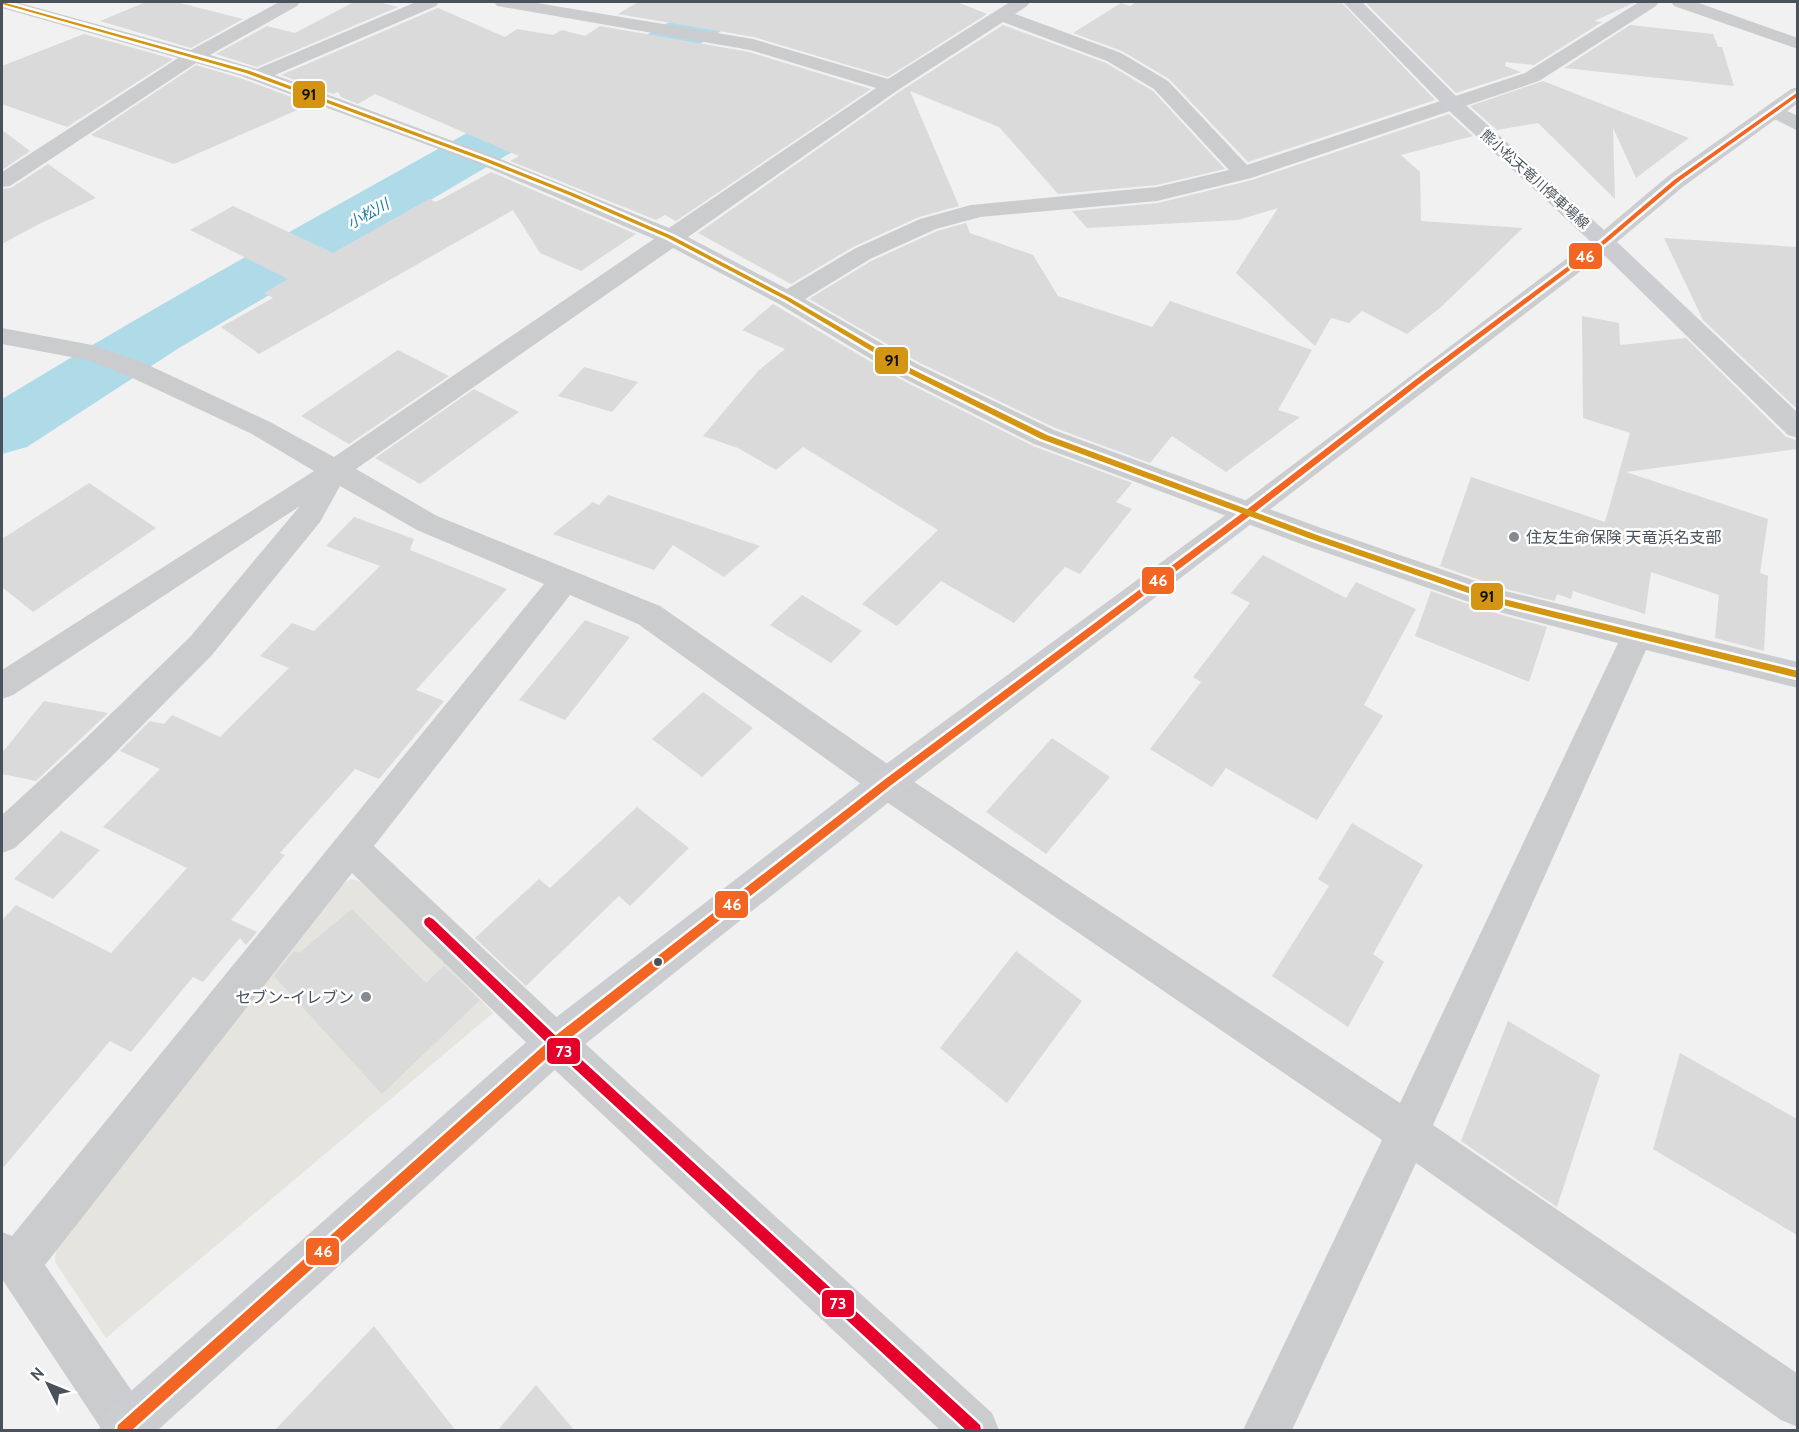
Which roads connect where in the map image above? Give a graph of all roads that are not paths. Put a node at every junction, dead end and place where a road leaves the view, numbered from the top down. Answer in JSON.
{"nodes":[{"id":1,"x":291,"y":2,"type":"edge"},
{"id":2,"x":430,"y":2,"type":"edge"},
{"id":3,"x":503,"y":2,"type":"edge"},
{"id":4,"x":1352,"y":2,"type":"edge"},
{"id":5,"x":1650,"y":2,"type":"edge"},
{"id":6,"x":1680,"y":2,"type":"edge"},
{"id":7,"x":2,"y":3,"type":"edge"},
{"id":8,"x":1011,"y":8,"type":"edge"},
{"id":9,"x":1797,"y":45,"type":"edge"},
{"id":10,"x":193,"y":58,"type":"junction"},
{"id":11,"x":257,"y":76,"type":"junction"},
{"id":12,"x":891,"y":86,"type":"junction"},
{"id":13,"x":1453,"y":104,"type":"junction"},
{"id":14,"x":1790,"y":110,"type":"edge"},
{"id":15,"x":2,"y":166,"type":"edge"},
{"id":16,"x":24,"y":166,"type":"junction"},
{"id":17,"x":1243,"y":173,"type":"junction"},
{"id":18,"x":2,"y":181,"type":"edge"},
{"id":19,"x":670,"y":237,"type":"junction"},
{"id":20,"x":1604,"y":242,"type":"junction"},
{"id":21,"x":788,"y":299,"type":"junction"},
{"id":22,"x":2,"y":336,"type":"edge"},
{"id":23,"x":1797,"y":429,"type":"edge"},
{"id":24,"x":335,"y":470,"type":"junction"},
{"id":25,"x":1248,"y":513,"type":"junction"},
{"id":26,"x":564,"y":581,"type":"junction"},
{"id":27,"x":1637,"y":636,"type":"junction"},
{"id":28,"x":1797,"y":675,"type":"edge"},
{"id":29,"x":2,"y":687,"type":"edge"},
{"id":30,"x":886,"y":783,"type":"junction"},
{"id":31,"x":2,"y":837,"type":"edge"},
{"id":32,"x":352,"y":849,"type":"junction"},
{"id":33,"x":555,"y":1042,"type":"junction"},
{"id":34,"x":1408,"y":1133,"type":"junction"},
{"id":35,"x":10,"y":1259,"type":"edge"},
{"id":36,"x":1797,"y":1403,"type":"edge"},
{"id":37,"x":127,"y":1429,"type":"edge"},
{"id":38,"x":975,"y":1431,"type":"edge"},
{"id":39,"x":1267,"y":1431,"type":"edge"}],
"edges":[{"from":1,"to":10,"type":"street"},
{"from":2,"to":11,"type":"street"},
{"from":3,"to":12,"type":"street"},
{"from":4,"to":13,"type":"street","name":"熊小松天竜川停車場線"},
{"from":5,"to":13,"type":"street"},
{"from":6,"to":9,"type":"street"},
{"from":7,"to":10,"type":"street"},
{"from":8,"to":12,"type":"street"},
{"from":8,"to":17,"type":"street"},
{"from":10,"to":11,"type":"street"},
{"from":10,"to":16,"type":"street"},
{"from":11,"to":19,"type":"street"},
{"from":12,"to":19,"type":"street"},
{"from":13,"to":17,"type":"street"},
{"from":13,"to":20,"type":"street","name":"熊小松天竜川停車場線"},
{"from":14,"to":20,"type":"street"},
{"from":15,"to":16,"type":"street"},
{"from":16,"to":18,"type":"street"},
{"from":17,"to":21,"type":"street"},
{"from":19,"to":21,"type":"street"},
{"from":19,"to":24,"type":"street"},
{"from":20,"to":23,"type":"street","name":"熊小松天竜川停車場線"},
{"from":20,"to":25,"type":"street"},
{"from":21,"to":25,"type":"street"},
{"from":22,"to":24,"type":"street"},
{"from":24,"to":26,"type":"street"},
{"from":24,"to":29,"type":"street"},
{"from":24,"to":31,"type":"street"},
{"from":25,"to":27,"type":"street"},
{"from":25,"to":30,"type":"street"},
{"from":26,"to":30,"type":"street"},
{"from":26,"to":32,"type":"street"},
{"from":27,"to":28,"type":"street"},
{"from":27,"to":34,"type":"street"},
{"from":30,"to":33,"type":"street"},
{"from":30,"to":34,"type":"street"},
{"from":32,"to":33,"type":"street"},
{"from":32,"to":35,"type":"street"},
{"from":33,"to":37,"type":"street"},
{"from":33,"to":38,"type":"street"},
{"from":34,"to":36,"type":"street"},
{"from":34,"to":39,"type":"street"},
{"from":35,"to":37,"type":"street"}]}
